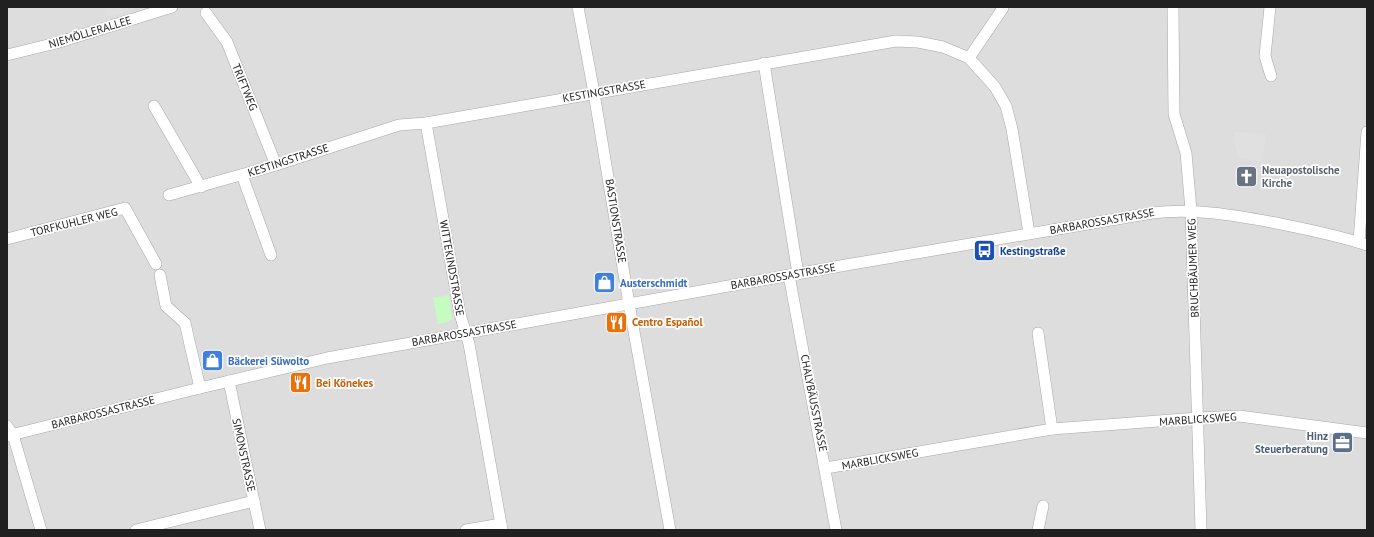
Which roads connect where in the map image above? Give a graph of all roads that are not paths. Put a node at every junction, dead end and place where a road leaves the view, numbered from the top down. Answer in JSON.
{"nodes":[{"id":1,"x":172,"y":7,"type":"edge"},
{"id":2,"x":578,"y":7,"type":"edge"},
{"id":3,"x":1173,"y":7,"type":"edge"},
{"id":4,"x":1270,"y":7,"type":"edge"},
{"id":5,"x":1003,"y":8,"type":"edge"},
{"id":6,"x":206,"y":13,"type":"dead end"},
{"id":7,"x":7,"y":55,"type":"edge"},
{"id":8,"x":969,"y":58,"type":"junction"},
{"id":9,"x":764,"y":63,"type":"junction"},
{"id":10,"x":1271,"y":76,"type":"dead end"},
{"id":11,"x":594,"y":93,"type":"junction"},
{"id":12,"x":154,"y":106,"type":"dead end"},
{"id":13,"x":426,"y":123,"type":"junction"},
{"id":14,"x":1367,"y":132,"type":"edge"},
{"id":15,"x":276,"y":164,"type":"junction"},
{"id":16,"x":242,"y":175,"type":"junction"},
{"id":17,"x":201,"y":187,"type":"junction"},
{"id":18,"x":169,"y":195,"type":"dead end"},
{"id":19,"x":1191,"y":210,"type":"junction"},
{"id":20,"x":1029,"y":234,"type":"junction"},
{"id":21,"x":7,"y":238,"type":"edge"},
{"id":22,"x":1363,"y":244,"type":"edge"},
{"id":23,"x":271,"y":254,"type":"dead end"},
{"id":24,"x":156,"y":264,"type":"dead end"},
{"id":25,"x":160,"y":275,"type":"dead end"},
{"id":26,"x":794,"y":275,"type":"junction"},
{"id":27,"x":629,"y":304,"type":"junction"},
{"id":28,"x":465,"y":332,"type":"junction"},
{"id":29,"x":1038,"y":333,"type":"dead end"},
{"id":30,"x":229,"y":380,"type":"junction"},
{"id":31,"x":200,"y":388,"type":"junction"},
{"id":32,"x":1198,"y":418,"type":"junction"},
{"id":33,"x":1052,"y":429,"type":"junction"},
{"id":34,"x":9,"y":433,"type":"edge"},
{"id":35,"x":1367,"y":433,"type":"edge"},
{"id":36,"x":826,"y":468,"type":"junction"},
{"id":37,"x":254,"y":501,"type":"junction"},
{"id":38,"x":1043,"y":506,"type":"dead end"},
{"id":39,"x":501,"y":527,"type":"edge"},
{"id":40,"x":41,"y":530,"type":"edge"},
{"id":41,"x":136,"y":530,"type":"edge"},
{"id":42,"x":260,"y":530,"type":"edge"},
{"id":43,"x":466,"y":530,"type":"edge"},
{"id":44,"x":670,"y":530,"type":"edge"},
{"id":45,"x":836,"y":530,"type":"edge"},
{"id":46,"x":1038,"y":530,"type":"edge"},
{"id":47,"x":1201,"y":530,"type":"edge"}],
"edges":[{"from":1,"to":7,"type":"street","name":"NIEMÖLLERALLEE"},
{"from":2,"to":11,"type":"street","name":"BASTIONSTRASSE"},
{"from":3,"to":19,"type":"street","name":"BRUCHBÄUMER WEG"},
{"from":4,"to":10,"type":"street"},
{"from":5,"to":8,"type":"street"},
{"from":6,"to":15,"type":"street","name":"TRIFTWEG"},
{"from":8,"to":9,"type":"street","name":"KESTINGSTRASSE"},
{"from":8,"to":20,"type":"street","name":"KESTINGSTRASSE"},
{"from":9,"to":11,"type":"street","name":"KESTINGSTRASSE"},
{"from":9,"to":26,"type":"street","name":"CHALYBÄUSSTRASSE"},
{"from":11,"to":13,"type":"street","name":"KESTINGSTRASSE"},
{"from":11,"to":27,"type":"street","name":"BASTIONSTRASSE"},
{"from":12,"to":17,"type":"street"},
{"from":13,"to":15,"type":"street","name":"KESTINGSTRASSE"},
{"from":13,"to":28,"type":"street","name":"WITTEKINDSTRASSE"},
{"from":14,"to":22,"type":"street"},
{"from":15,"to":16,"type":"street","name":"KESTINGSTRASSE"},
{"from":16,"to":17,"type":"street","name":"KESTINGSTRASSE"},
{"from":16,"to":23,"type":"street","name":"KESTINGSTRASSE"},
{"from":17,"to":18,"type":"street","name":"KESTINGSTRASSE"},
{"from":19,"to":20,"type":"street","name":"BARBAROSSASTRASSE"},
{"from":19,"to":22,"type":"street","name":"BARBAROSSASTRASSE"},
{"from":19,"to":32,"type":"street","name":"BRUCHBÄUMER WEG"},
{"from":20,"to":26,"type":"street","name":"BARBAROSSASTRASSE"},
{"from":21,"to":24,"type":"street","name":"TORFKUHLER WEG"},
{"from":25,"to":31,"type":"street"},
{"from":26,"to":27,"type":"street","name":"BARBAROSSASTRASSE"},
{"from":26,"to":36,"type":"street","name":"CHALYBÄUSSTRASSE"},
{"from":27,"to":28,"type":"street","name":"BARBAROSSASTRASSE"},
{"from":27,"to":44,"type":"street","name":"BASTIONSTRASSE"},
{"from":28,"to":30,"type":"street","name":"BARBAROSSASTRASSE"},
{"from":28,"to":39,"type":"street","name":"WITTEKINDSTRASSE"},
{"from":29,"to":33,"type":"street"},
{"from":30,"to":31,"type":"street","name":"BARBAROSSASTRASSE"},
{"from":30,"to":37,"type":"street","name":"SIMONSTRASSE"},
{"from":31,"to":34,"type":"street","name":"BARBAROSSASTRASSE"},
{"from":32,"to":33,"type":"street","name":"MARBLICKSWEG"},
{"from":32,"to":35,"type":"street","name":"MARBLICKSWEG"},
{"from":32,"to":47,"type":"street","name":"BRUCHBÄUMER WEG"},
{"from":33,"to":36,"type":"street","name":"MARBLICKSWEG"},
{"from":34,"to":40,"type":"street"},
{"from":36,"to":45,"type":"street","name":"CHALYBÄUSSTRASSE"},
{"from":37,"to":41,"type":"street"},
{"from":37,"to":42,"type":"street","name":"SIMONSTRASSE"},
{"from":38,"to":46,"type":"street"},
{"from":39,"to":43,"type":"street"}]}
